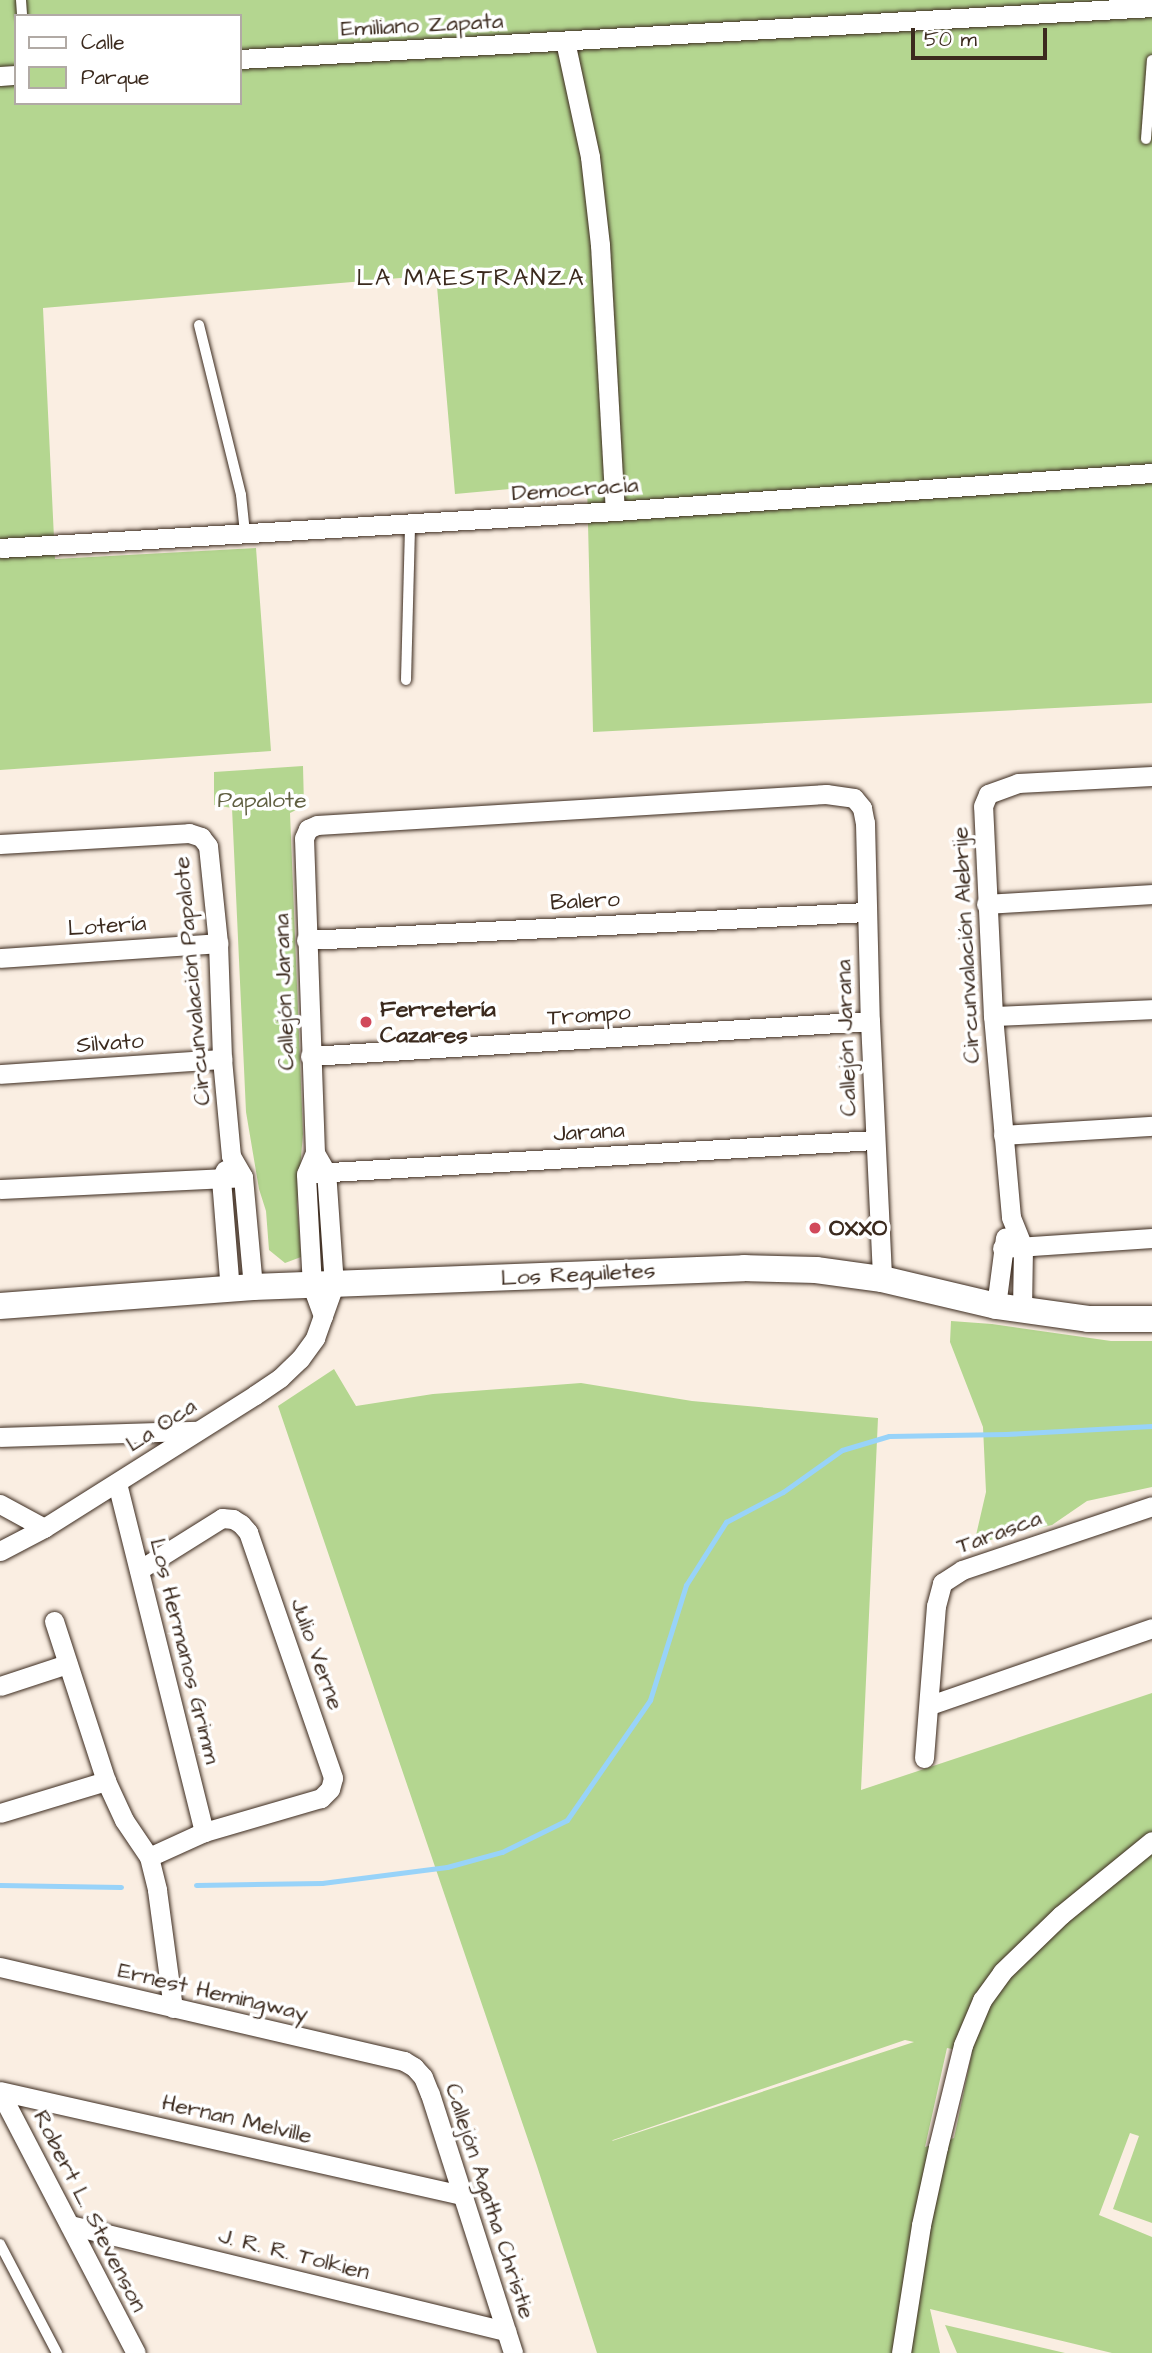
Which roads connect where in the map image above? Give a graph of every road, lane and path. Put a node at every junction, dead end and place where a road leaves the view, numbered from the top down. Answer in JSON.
{"nodes":[{"id":1,"x":1152,"y":7,"type":"edge"},
{"id":2,"x":565,"y":41,"type":"junction"},
{"id":3,"x":242,"y":59,"type":"edge"},
{"id":4,"x":1152,"y":60,"type":"edge"},
{"id":5,"x":1146,"y":139,"type":"dead end"},
{"id":6,"x":199,"y":325,"type":"dead end"},
{"id":7,"x":1152,"y":473,"type":"edge"},
{"id":8,"x":615,"y":511,"type":"junction"},
{"id":9,"x":410,"y":524,"type":"junction"},
{"id":10,"x":245,"y":534,"type":"junction"},
{"id":11,"x":0,"y":548,"type":"edge"},
{"id":12,"x":405,"y":680,"type":"dead end"},
{"id":13,"x":1152,"y":776,"type":"edge"},
{"id":14,"x":0,"y":844,"type":"edge"},
{"id":15,"x":1152,"y":894,"type":"edge"},
{"id":16,"x":986,"y":904,"type":"junction"},
{"id":17,"x":866,"y":912,"type":"junction"},
{"id":18,"x":306,"y":940,"type":"junction"},
{"id":19,"x":218,"y":943,"type":"junction"},
{"id":20,"x":0,"y":958,"type":"edge"},
{"id":21,"x":1152,"y":1009,"type":"edge"},
{"id":22,"x":993,"y":1016,"type":"junction"},
{"id":23,"x":870,"y":1021,"type":"junction"},
{"id":24,"x":310,"y":1056,"type":"junction"},
{"id":25,"x":222,"y":1059,"type":"junction"},
{"id":26,"x":0,"y":1074,"type":"edge"},
{"id":27,"x":1152,"y":1126,"type":"edge"},
{"id":28,"x":1003,"y":1135,"type":"junction"},
{"id":29,"x":875,"y":1140,"type":"junction"},
{"id":30,"x":232,"y":1156,"type":"junction"},
{"id":31,"x":316,"y":1173,"type":"junction"},
{"id":32,"x":243,"y":1177,"type":"junction"},
{"id":33,"x":221,"y":1179,"type":"junction"},
{"id":34,"x":0,"y":1189,"type":"edge"},
{"id":35,"x":1012,"y":1217,"type":"junction"},
{"id":36,"x":1152,"y":1238,"type":"edge"},
{"id":37,"x":1023,"y":1247,"type":"junction"},
{"id":38,"x":1002,"y":1248,"type":"junction"},
{"id":39,"x":882,"y":1279,"type":"junction"},
{"id":40,"x":323,"y":1285,"type":"junction"},
{"id":41,"x":242,"y":1288,"type":"junction"},
{"id":42,"x":0,"y":1306,"type":"edge"},
{"id":43,"x":996,"y":1306,"type":"junction"},
{"id":44,"x":1022,"y":1311,"type":"junction"},
{"id":45,"x":1152,"y":1319,"type":"edge"},
{"id":46,"x":197,"y":1430,"type":"junction"},
{"id":47,"x":0,"y":1437,"type":"edge"},
{"id":48,"x":117,"y":1483,"type":"junction"},
{"id":49,"x":0,"y":1504,"type":"edge"},
{"id":50,"x":1152,"y":1506,"type":"edge"},
{"id":51,"x":44,"y":1528,"type":"junction"},
{"id":52,"x":0,"y":1551,"type":"edge"},
{"id":53,"x":139,"y":1570,"type":"junction"},
{"id":54,"x":54,"y":1621,"type":"dead end"},
{"id":55,"x":1152,"y":1628,"type":"edge"},
{"id":56,"x":67,"y":1664,"type":"junction"},
{"id":57,"x":0,"y":1686,"type":"edge"},
{"id":58,"x":930,"y":1705,"type":"junction"},
{"id":59,"x":924,"y":1758,"type":"dead end"},
{"id":60,"x":106,"y":1781,"type":"junction"},
{"id":61,"x":0,"y":1813,"type":"edge"},
{"id":62,"x":204,"y":1832,"type":"junction"},
{"id":63,"x":1152,"y":1840,"type":"edge"},
{"id":64,"x":149,"y":1857,"type":"junction"},
{"id":65,"x":0,"y":1966,"type":"edge"},
{"id":66,"x":173,"y":2008,"type":"junction"},
{"id":67,"x":414,"y":2067,"type":"joint"},
{"id":68,"x":0,"y":2091,"type":"edge"},
{"id":69,"x":463,"y":2195,"type":"junction"},
{"id":70,"x":70,"y":2225,"type":"junction"},
{"id":71,"x":0,"y":2244,"type":"edge"},
{"id":72,"x":506,"y":2331,"type":"junction"},
{"id":73,"x":57,"y":2353,"type":"edge"},
{"id":74,"x":136,"y":2353,"type":"edge"},
{"id":75,"x":513,"y":2353,"type":"edge"},
{"id":76,"x":901,"y":2353,"type":"edge"}],
"edges":[{"from":1,"to":2,"type":"street","name":"Emiliano Zapata"},
{"from":2,"to":3,"type":"street","name":"Emiliano Zapata"},
{"from":2,"to":8,"type":"street"},
{"from":4,"to":5,"type":"lane"},
{"from":6,"to":10,"type":"lane"},
{"from":7,"to":8,"type":"street","name":"Democracia"},
{"from":8,"to":9,"type":"street","name":"Democracia"},
{"from":9,"to":10,"type":"street","name":"Democracia"},
{"from":9,"to":12,"type":"lane"},
{"from":10,"to":11,"type":"street","name":"Democracia"},
{"from":13,"to":16,"type":"street","name":"Circunvalación Alebrije"},
{"from":14,"to":19,"type":"street","name":"Circunvalación Papalote"},
{"from":15,"to":16,"type":"street"},
{"from":16,"to":22,"type":"street","name":"Circunvalación Alebrije"},
{"from":17,"to":18,"type":"street","name":"Balero"},
{"from":17,"to":18,"type":"street","name":"Callejón Jarana"},
{"from":17,"to":23,"type":"street","name":"Callejón Jarana"},
{"from":18,"to":24,"type":"street","name":"Callejón Jarana"},
{"from":19,"to":20,"type":"street","name":"Lotería"},
{"from":19,"to":25,"type":"street","name":"Circunvalación Papalote"},
{"from":21,"to":22,"type":"street"},
{"from":22,"to":28,"type":"street","name":"Circunvalación Alebrije"},
{"from":23,"to":24,"type":"street","name":"Trompo"},
{"from":23,"to":29,"type":"street","name":"Callejón Jarana"},
{"from":24,"to":31,"type":"street","name":"Callejón Jarana"},
{"from":25,"to":26,"type":"street","name":"Silvato"},
{"from":25,"to":30,"type":"street","name":"Circunvalación Papalote"},
{"from":27,"to":28,"type":"street"},
{"from":28,"to":35,"type":"street","name":"Circunvalación Alebrije"},
{"from":29,"to":31,"type":"street","name":"Jarana"},
{"from":29,"to":39,"type":"street","name":"Callejón Jarana"},
{"from":30,"to":32,"type":"street","name":"Circunvalación Papalote"},
{"from":30,"to":33,"type":"street"},
{"from":31,"to":40,"type":"street","name":"Callejón Jarana"},
{"from":32,"to":33,"type":"street"},
{"from":32,"to":41,"type":"street"},
{"from":33,"to":34,"type":"street"},
{"from":33,"to":41,"type":"street"},
{"from":35,"to":37,"type":"street","name":"Circunvalación Alebrije"},
{"from":35,"to":38,"type":"street","name":"Circunvalación Alebrije"},
{"from":36,"to":37,"type":"street"},
{"from":37,"to":38,"type":"street"},
{"from":37,"to":44,"type":"street"},
{"from":38,"to":43,"type":"street","name":"Circunvalación Alebrije"},
{"from":39,"to":40,"type":"street","name":"Los Reguiletes"},
{"from":39,"to":43,"type":"street","name":"Los Reguiletes"},
{"from":40,"to":41,"type":"street","name":"Los Reguiletes"},
{"from":40,"to":46,"type":"street","name":"La Oca"},
{"from":41,"to":42,"type":"street","name":"Los Reguiletes"},
{"from":43,"to":44,"type":"street","name":"Los Reguiletes"},
{"from":44,"to":45,"type":"street","name":"Los Reguiletes"},
{"from":46,"to":47,"type":"street"},
{"from":46,"to":48,"type":"street","name":"La Oca"},
{"from":48,"to":51,"type":"street","name":"La Oca"},
{"from":48,"to":53,"type":"street","name":"Los Hermanos Grimm"},
{"from":49,"to":51,"type":"street"},
{"from":50,"to":58,"type":"street","name":"Tarasca"},
{"from":51,"to":52,"type":"street","name":"La Oca"},
{"from":53,"to":62,"type":"street","name":"Los Hermanos Grimm"},
{"from":53,"to":62,"type":"street","name":"Julio Verne"},
{"from":54,"to":56,"type":"street"},
{"from":55,"to":58,"type":"street"},
{"from":56,"to":57,"type":"street"},
{"from":56,"to":60,"type":"street"},
{"from":58,"to":59,"type":"street","name":"Tarasca"},
{"from":60,"to":61,"type":"street"},
{"from":60,"to":64,"type":"street"},
{"from":62,"to":64,"type":"street"},
{"from":63,"to":76,"type":"street"},
{"from":64,"to":66,"type":"street"},
{"from":65,"to":66,"type":"street","name":"Ernest Hemingway"},
{"from":66,"to":67,"type":"street","name":"Ernest Hemingway"},
{"from":67,"to":69,"type":"street","name":"Callejón Agatha Christie"},
{"from":68,"to":69,"type":"street","name":"Hernan Melville"},
{"from":68,"to":70,"type":"street","name":"Robert L. Stevenson"},
{"from":69,"to":72,"type":"street","name":"Callejón Agatha Christie"},
{"from":70,"to":72,"type":"street","name":"J. R. R. Tolkien"},
{"from":70,"to":74,"type":"street","name":"Robert L. Stevenson"},
{"from":71,"to":73,"type":"lane"},
{"from":72,"to":75,"type":"street","name":"Callejón Agatha Christie"}]}
